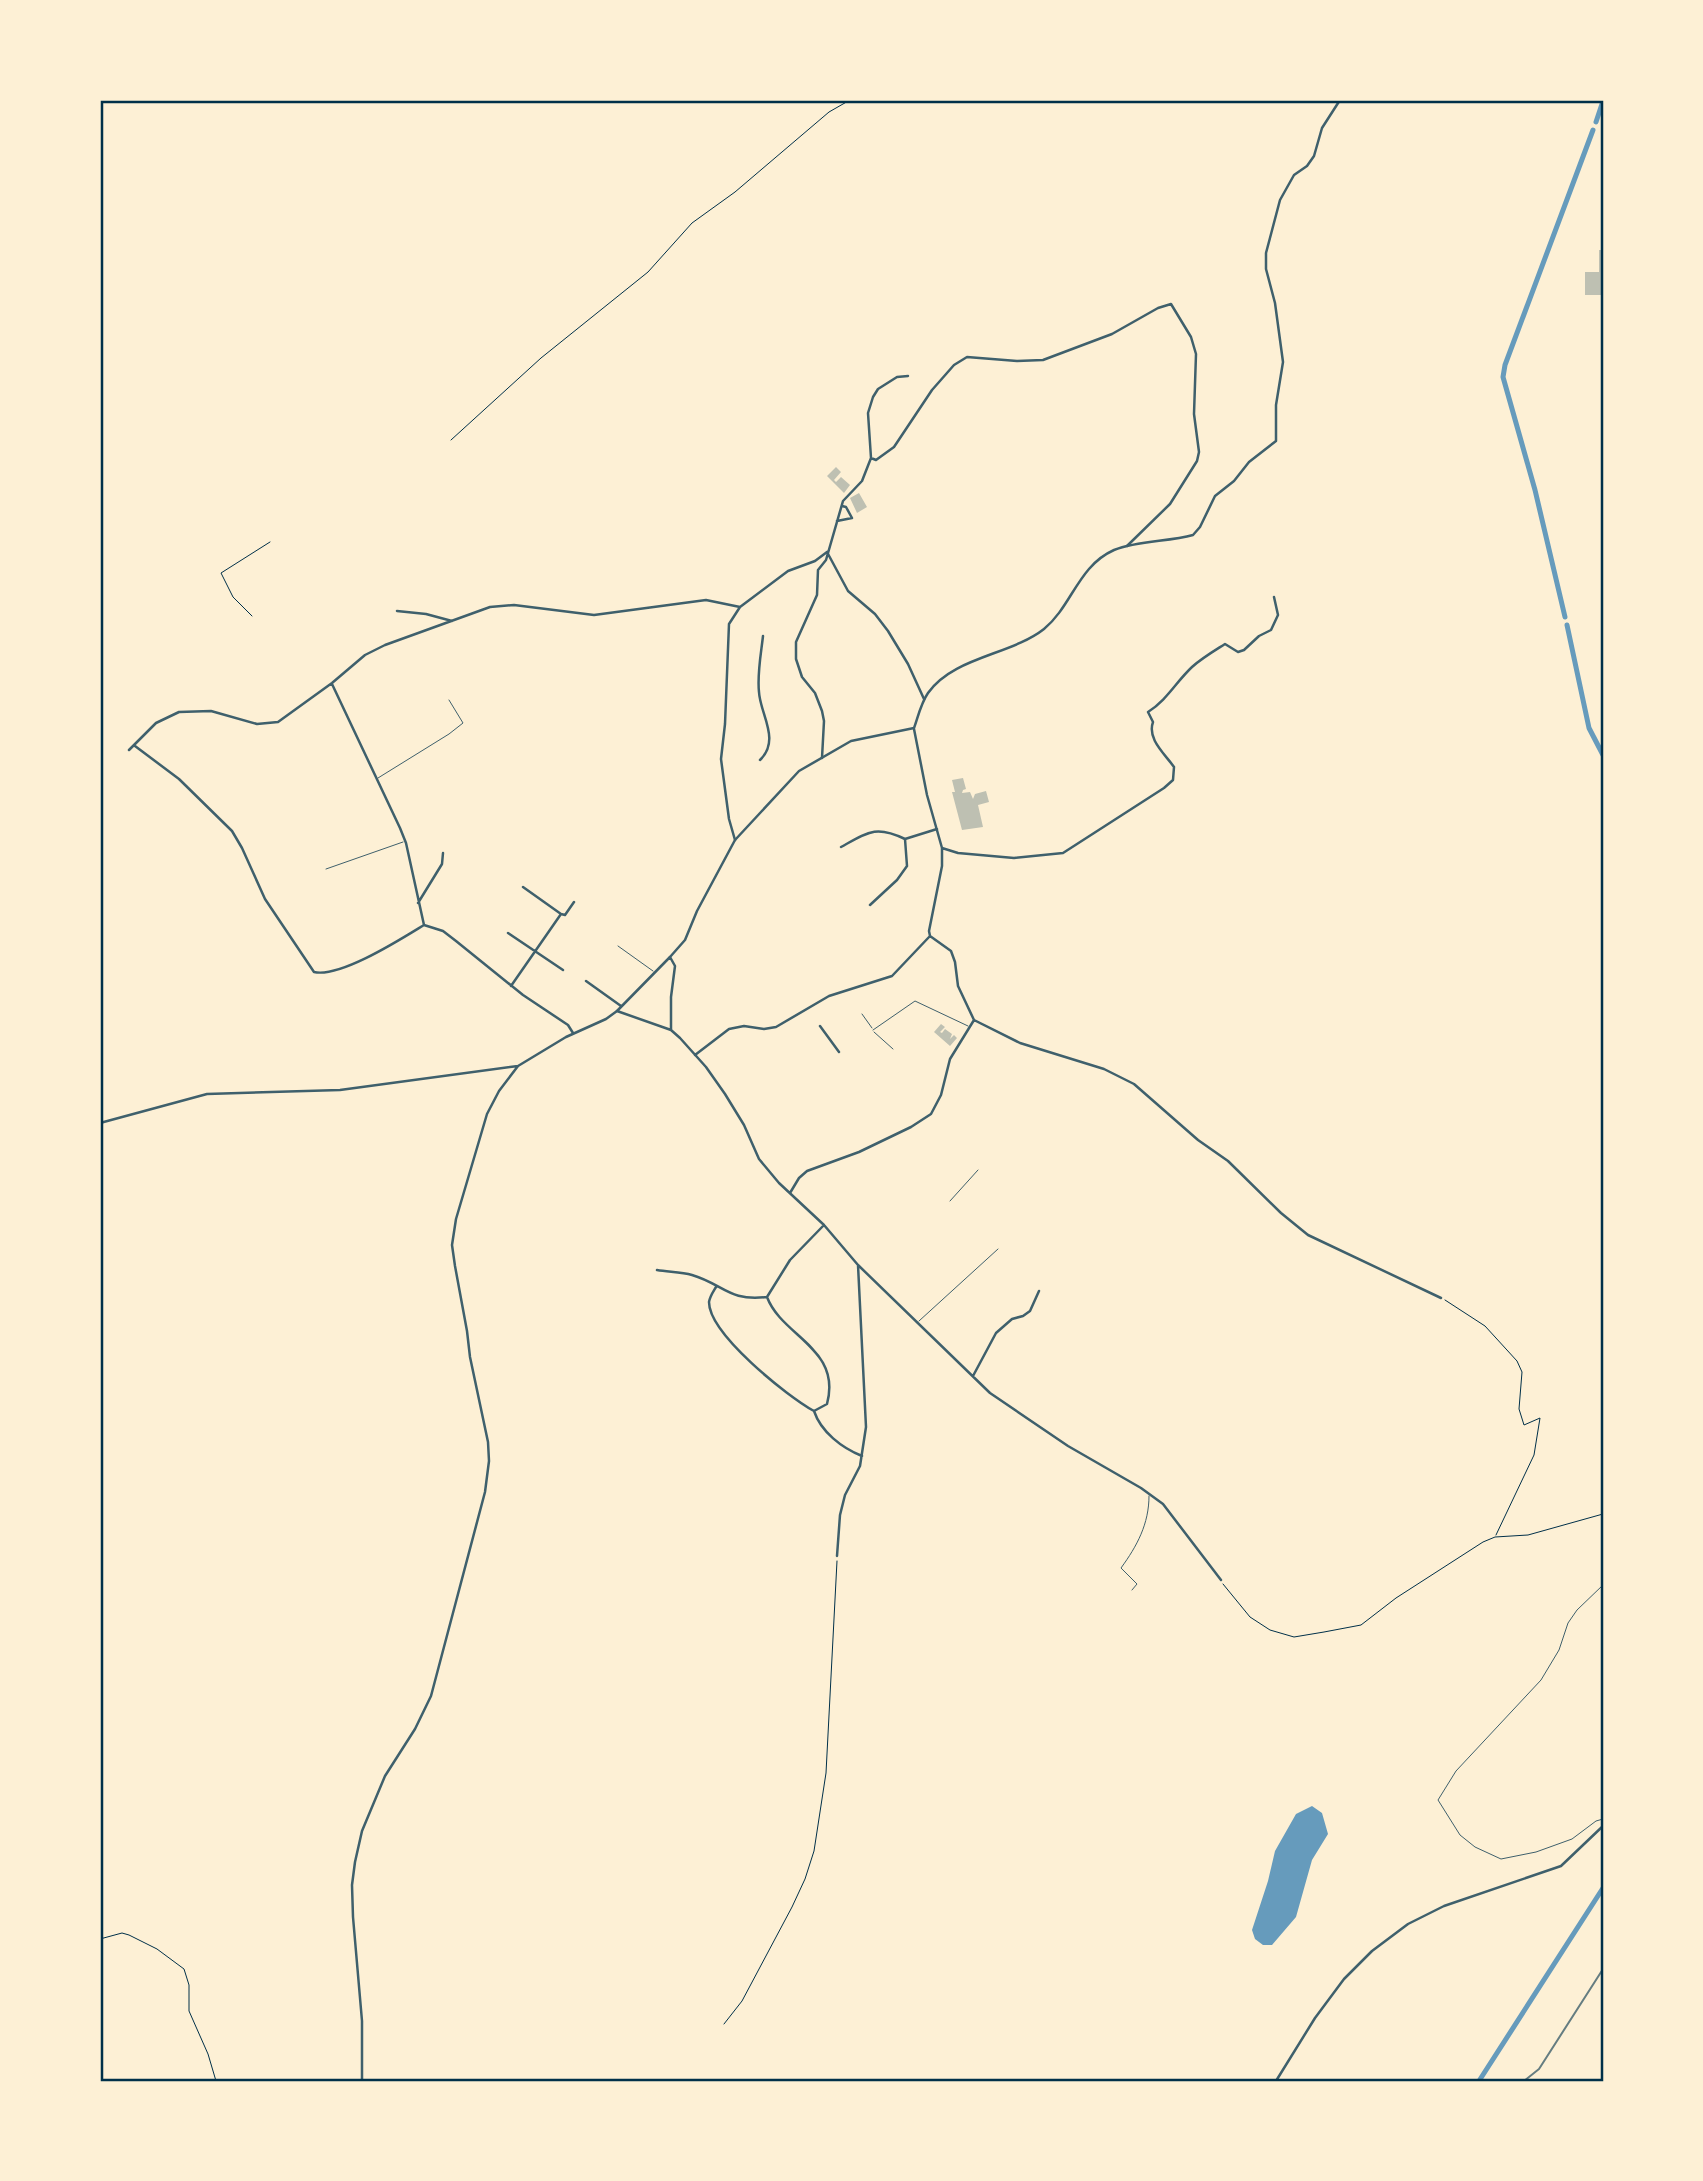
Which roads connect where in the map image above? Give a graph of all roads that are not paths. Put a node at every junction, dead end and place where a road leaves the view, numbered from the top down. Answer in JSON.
{"nodes":[{"id":1,"x":1339,"y":100,"type":"edge"},
{"id":2,"x":908,"y":376,"type":"dead end"},
{"id":3,"x":871,"y":458,"type":"junction"},
{"id":4,"x":842,"y":506,"type":"junction"},
{"id":5,"x":837,"y":520,"type":"junction"},
{"id":6,"x":1125,"y":547,"type":"junction"},
{"id":7,"x":827,"y":552,"type":"junction"},
{"id":8,"x":816,"y":561,"type":"junction"},
{"id":9,"x":820,"y":567,"type":"junction"},
{"id":10,"x":1274,"y":597,"type":"dead end"},
{"id":11,"x":740,"y":607,"type":"junction"},
{"id":12,"x":397,"y":611,"type":"dead end"},
{"id":13,"x":452,"y":621,"type":"junction"},
{"id":14,"x":763,"y":636,"type":"dead end"},
{"id":15,"x":332,"y":683,"type":"junction"},
{"id":16,"x":449,"y":700,"type":"dead end"},
{"id":17,"x":924,"y":700,"type":"junction"},
{"id":18,"x":914,"y":728,"type":"junction"},
{"id":19,"x":135,"y":746,"type":"junction"},
{"id":20,"x":129,"y":750,"type":"dead end"},
{"id":21,"x":821,"y":758,"type":"junction"},
{"id":22,"x":760,"y":760,"type":"dead end"},
{"id":23,"x":376,"y":779,"type":"junction"},
{"id":24,"x":937,"y":829,"type":"junction"},
{"id":25,"x":905,"y":839,"type":"junction"},
{"id":26,"x":735,"y":840,"type":"junction"},
{"id":27,"x":405,"y":841,"type":"junction"},
{"id":28,"x":841,"y":847,"type":"dead end"},
{"id":29,"x":942,"y":848,"type":"junction"},
{"id":30,"x":443,"y":853,"type":"dead end"},
{"id":31,"x":326,"y":869,"type":"dead end"},
{"id":32,"x":523,"y":887,"type":"dead end"},
{"id":33,"x":574,"y":902,"type":"dead end"},
{"id":34,"x":418,"y":903,"type":"junction"},
{"id":35,"x":870,"y":905,"type":"dead end"},
{"id":36,"x":561,"y":914,"type":"junction"},
{"id":37,"x":424,"y":925,"type":"junction"},
{"id":38,"x":508,"y":933,"type":"dead end"},
{"id":39,"x":930,"y":936,"type":"junction"},
{"id":40,"x":618,"y":946,"type":"dead end"},
{"id":41,"x":535,"y":950,"type":"junction"},
{"id":42,"x":670,"y":957,"type":"junction"},
{"id":43,"x":563,"y":970,"type":"dead end"},
{"id":44,"x":655,"y":972,"type":"junction"},
{"id":45,"x":586,"y":981,"type":"dead end"},
{"id":46,"x":511,"y":986,"type":"junction"},
{"id":47,"x":621,"y":1006,"type":"junction"},
{"id":48,"x":617,"y":1011,"type":"junction"},
{"id":49,"x":862,"y":1014,"type":"dead end"},
{"id":50,"x":974,"y":1020,"type":"junction"},
{"id":51,"x":820,"y":1026,"type":"dead end"},
{"id":52,"x":968,"y":1027,"type":"junction"},
{"id":53,"x":671,"y":1030,"type":"junction"},
{"id":54,"x":873,"y":1030,"type":"junction"},
{"id":55,"x":573,"y":1034,"type":"junction"},
{"id":56,"x":893,"y":1049,"type":"dead end"},
{"id":57,"x":839,"y":1052,"type":"dead end"},
{"id":58,"x":695,"y":1055,"type":"junction"},
{"id":59,"x":518,"y":1066,"type":"junction"},
{"id":60,"x":100,"y":1123,"type":"edge"},
{"id":61,"x":978,"y":1170,"type":"dead end"},
{"id":62,"x":790,"y":1193,"type":"junction"},
{"id":63,"x":950,"y":1201,"type":"dead end"},
{"id":64,"x":824,"y":1225,"type":"junction"},
{"id":65,"x":998,"y":1249,"type":"dead end"},
{"id":66,"x":858,"y":1265,"type":"junction"},
{"id":67,"x":657,"y":1270,"type":"dead end"},
{"id":68,"x":716,"y":1287,"type":"junction"},
{"id":69,"x":1039,"y":1291,"type":"dead end"},
{"id":70,"x":767,"y":1297,"type":"junction"},
{"id":71,"x":1441,"y":1298,"type":"road end"},
{"id":72,"x":919,"y":1321,"type":"junction"},
{"id":73,"x":973,"y":1376,"type":"junction"},
{"id":74,"x":814,"y":1411,"type":"junction"},
{"id":75,"x":862,"y":1455,"type":"junction"},
{"id":76,"x":1149,"y":1493,"type":"junction"},
{"id":77,"x":837,"y":1556,"type":"road end"},
{"id":78,"x":1221,"y":1580,"type":"road end"},
{"id":79,"x":1603,"y":1586,"type":"edge"},
{"id":80,"x":1132,"y":1590,"type":"dead end"},
{"id":81,"x":1603,"y":1819,"type":"edge"},
{"id":82,"x":1603,"y":1826,"type":"edge"},
{"id":83,"x":362,"y":2081,"type":"edge"},
{"id":84,"x":1276,"y":2081,"type":"edge"}],
"edges":[{"from":1,"to":6,"type":"street"},
{"from":2,"to":3,"type":"street"},
{"from":3,"to":4,"type":"street"},
{"from":3,"to":6,"type":"street"},
{"from":4,"to":5,"type":"street"},
{"from":4,"to":5,"type":"street"},
{"from":5,"to":7,"type":"street"},
{"from":6,"to":17,"type":"street"},
{"from":7,"to":8,"type":"street"},
{"from":7,"to":9,"type":"street"},
{"from":7,"to":17,"type":"street"},
{"from":8,"to":9,"type":"street"},
{"from":8,"to":11,"type":"street"},
{"from":9,"to":21,"type":"street"},
{"from":10,"to":29,"type":"street"},
{"from":11,"to":13,"type":"street"},
{"from":11,"to":26,"type":"street"},
{"from":12,"to":13,"type":"street"},
{"from":13,"to":15,"type":"street"},
{"from":14,"to":22,"type":"street"},
{"from":15,"to":19,"type":"street"},
{"from":15,"to":23,"type":"street"},
{"from":16,"to":23,"type":"lane"},
{"from":17,"to":18,"type":"street"},
{"from":18,"to":21,"type":"street"},
{"from":18,"to":24,"type":"street"},
{"from":19,"to":20,"type":"street"},
{"from":19,"to":37,"type":"street"},
{"from":21,"to":26,"type":"street"},
{"from":23,"to":27,"type":"street"},
{"from":24,"to":25,"type":"street"},
{"from":24,"to":29,"type":"street"},
{"from":25,"to":28,"type":"street"},
{"from":25,"to":35,"type":"street"},
{"from":26,"to":42,"type":"street"},
{"from":27,"to":31,"type":"lane"},
{"from":27,"to":34,"type":"street"},
{"from":29,"to":39,"type":"street"},
{"from":30,"to":34,"type":"street"},
{"from":32,"to":36,"type":"street"},
{"from":33,"to":36,"type":"street"},
{"from":34,"to":37,"type":"street"},
{"from":36,"to":41,"type":"street"},
{"from":37,"to":46,"type":"street"},
{"from":38,"to":41,"type":"street"},
{"from":39,"to":50,"type":"street"},
{"from":39,"to":58,"type":"street"},
{"from":40,"to":44,"type":"lane"},
{"from":41,"to":43,"type":"street"},
{"from":41,"to":46,"type":"street"},
{"from":42,"to":44,"type":"street"},
{"from":42,"to":53,"type":"street"},
{"from":44,"to":47,"type":"street"},
{"from":45,"to":47,"type":"street"},
{"from":46,"to":55,"type":"street"},
{"from":47,"to":48,"type":"street"},
{"from":48,"to":53,"type":"street"},
{"from":48,"to":55,"type":"street"},
{"from":49,"to":54,"type":"lane"},
{"from":50,"to":52,"type":"street"},
{"from":50,"to":71,"type":"street"},
{"from":51,"to":57,"type":"street"},
{"from":52,"to":54,"type":"lane"},
{"from":52,"to":62,"type":"street"},
{"from":53,"to":58,"type":"street"},
{"from":54,"to":56,"type":"lane"},
{"from":55,"to":59,"type":"street"},
{"from":58,"to":62,"type":"street"},
{"from":59,"to":60,"type":"street"},
{"from":59,"to":83,"type":"street"},
{"from":61,"to":63,"type":"lane"},
{"from":62,"to":64,"type":"street"},
{"from":64,"to":66,"type":"street"},
{"from":64,"to":70,"type":"street"},
{"from":65,"to":72,"type":"lane"},
{"from":66,"to":72,"type":"street"},
{"from":66,"to":75,"type":"street"},
{"from":67,"to":68,"type":"street"},
{"from":68,"to":70,"type":"street"},
{"from":68,"to":74,"type":"street"},
{"from":69,"to":73,"type":"street"},
{"from":70,"to":74,"type":"street"},
{"from":72,"to":73,"type":"street"},
{"from":73,"to":76,"type":"street"},
{"from":74,"to":75,"type":"street"},
{"from":75,"to":77,"type":"street"},
{"from":76,"to":78,"type":"street"},
{"from":76,"to":80,"type":"lane"},
{"from":79,"to":81,"type":"lane"},
{"from":82,"to":84,"type":"street"}]}
